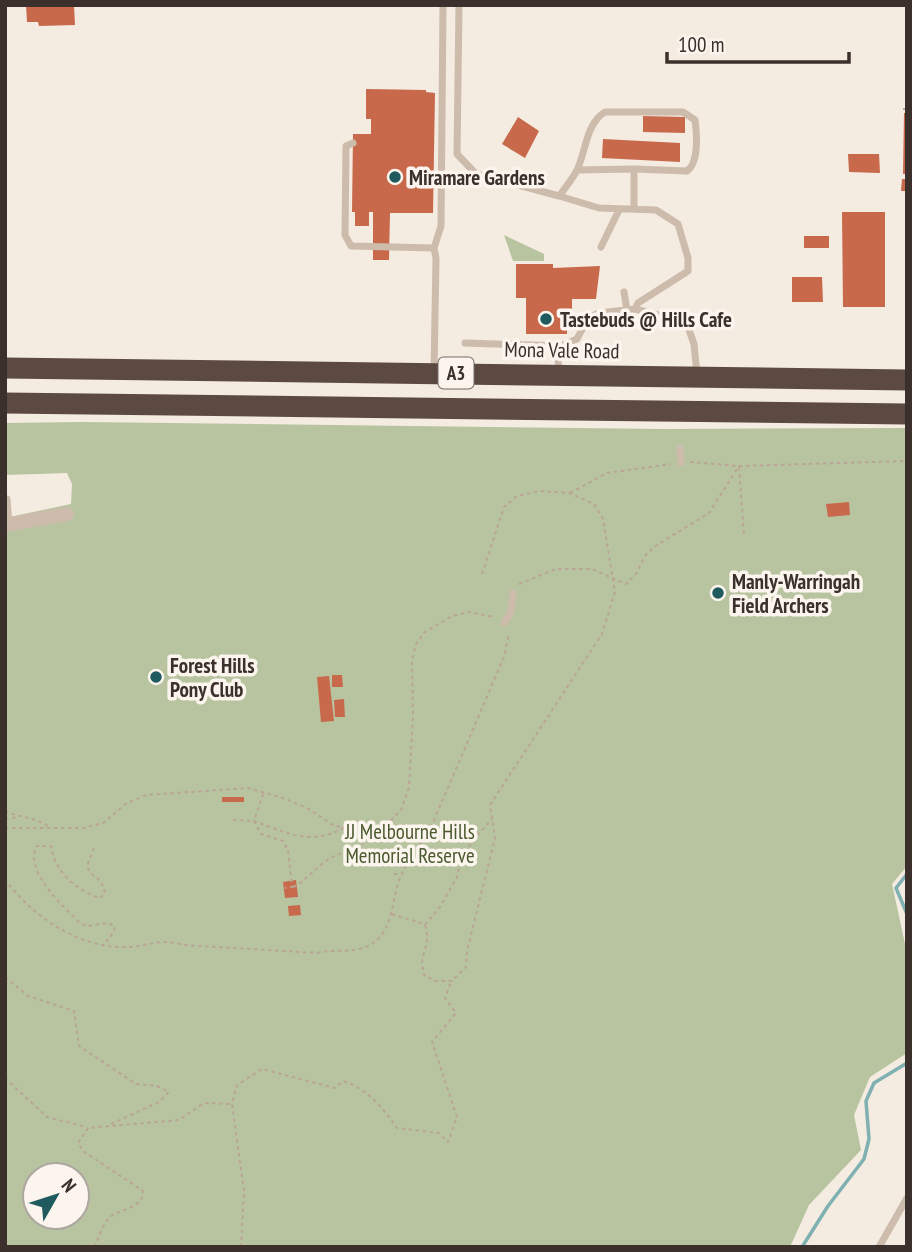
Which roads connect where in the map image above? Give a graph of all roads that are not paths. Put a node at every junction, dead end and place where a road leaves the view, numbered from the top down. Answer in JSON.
{"nodes":[{"id":1,"x":443,"y":5,"type":"edge"},
{"id":2,"x":459,"y":5,"type":"edge"},
{"id":3,"x":353,"y":142,"type":"dead end"},
{"id":4,"x":634,"y":169,"type":"junction"},
{"id":5,"x":577,"y":170,"type":"junction"},
{"id":6,"x":559,"y":196,"type":"junction"},
{"id":7,"x":634,"y":209,"type":"junction"},
{"id":8,"x":619,"y":210,"type":"junction"},
{"id":9,"x":601,"y":247,"type":"dead end"},
{"id":10,"x":434,"y":248,"type":"junction"},
{"id":11,"x":624,"y":292,"type":"dead end"},
{"id":12,"x":631,"y":310,"type":"junction"},
{"id":13,"x":465,"y":343,"type":"dead end"},
{"id":14,"x":561,"y":346,"type":"junction"},
{"id":15,"x":5,"y":368,"type":"edge"},
{"id":16,"x":434,"y":373,"type":"junction"},
{"id":17,"x":559,"y":374,"type":"junction"},
{"id":18,"x":697,"y":378,"type":"junction"},
{"id":19,"x":907,"y":380,"type":"edge"},
{"id":20,"x":5,"y":403,"type":"edge"},
{"id":21,"x":907,"y":414,"type":"edge"},
{"id":22,"x":680,"y":448,"type":"dead end"},
{"id":23,"x":681,"y":463,"type":"road end"},
{"id":24,"x":7,"y":499,"type":"dead end"},
{"id":25,"x":66,"y":514,"type":"dead end"},
{"id":26,"x":7,"y":524,"type":"edge"},
{"id":27,"x":513,"y":593,"type":"dead end"},
{"id":28,"x":504,"y":623,"type":"road end"},
{"id":29,"x":907,"y":1198,"type":"edge"},
{"id":30,"x":879,"y":1247,"type":"edge"}],
"edges":[{"from":1,"to":10,"type":"lane"},
{"from":2,"to":6,"type":"lane"},
{"from":3,"to":10,"type":"lane"},
{"from":4,"to":5,"type":"lane"},
{"from":4,"to":5,"type":"lane"},
{"from":4,"to":7,"type":"lane"},
{"from":5,"to":6,"type":"lane"},
{"from":6,"to":8,"type":"lane"},
{"from":7,"to":8,"type":"lane"},
{"from":7,"to":12,"type":"lane"},
{"from":8,"to":9,"type":"lane"},
{"from":10,"to":16,"type":"lane"},
{"from":11,"to":12,"type":"lane"},
{"from":12,"to":14,"type":"lane"},
{"from":12,"to":18,"type":"lane"},
{"from":13,"to":14,"type":"lane"},
{"from":14,"to":17,"type":"lane"},
{"from":15,"to":16,"type":"highway","name":"Mona Vale Road","number":"A3"},
{"from":16,"to":17,"type":"highway","name":"Mona Vale Road","number":"A3"},
{"from":17,"to":18,"type":"highway","name":"Mona Vale Road","number":"A3"},
{"from":18,"to":19,"type":"highway","name":"Mona Vale Road","number":"A3"},
{"from":20,"to":21,"type":"highway","number":"A3"},
{"from":22,"to":23,"type":"lane"},
{"from":24,"to":26,"type":"lane"},
{"from":25,"to":26,"type":"street"},
{"from":27,"to":28,"type":"lane"},
{"from":29,"to":30,"type":"lane"}]}
